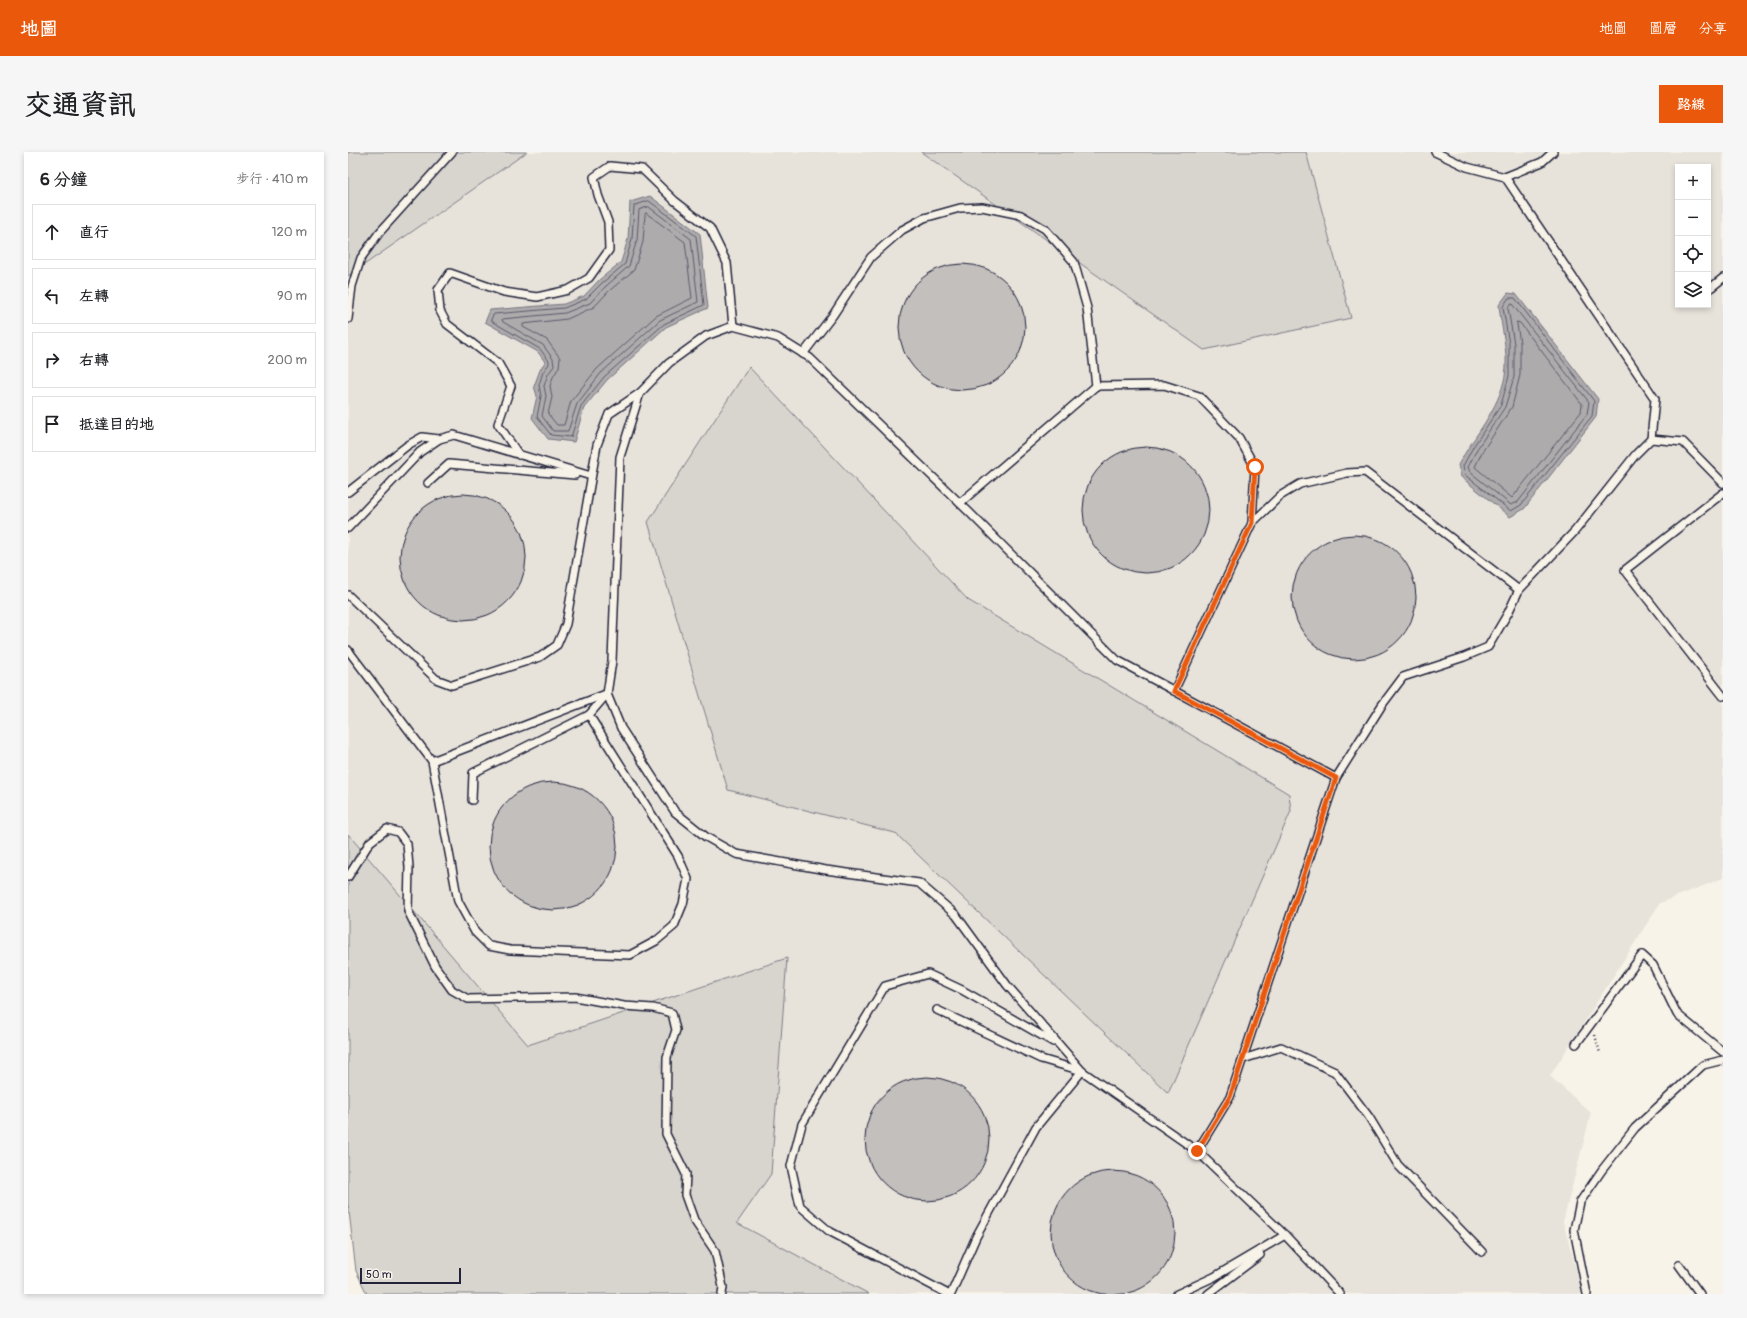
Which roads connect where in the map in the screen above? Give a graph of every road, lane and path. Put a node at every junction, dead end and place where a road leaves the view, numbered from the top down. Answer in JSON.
{"nodes":[{"id":1,"x":452,"y":152,"type":"edge"},
{"id":2,"x":1435,"y":152,"type":"edge"},
{"id":3,"x":1553,"y":152,"type":"edge"},
{"id":4,"x":1505,"y":177,"type":"junction"},
{"id":5,"x":1723,"y":278,"type":"edge"},
{"id":6,"x":1711,"y":288,"type":"edge"},
{"id":7,"x":348,"y":319,"type":"edge"},
{"id":8,"x":733,"y":326,"type":"junction"},
{"id":9,"x":803,"y":354,"type":"junction"},
{"id":10,"x":1096,"y":386,"type":"junction"},
{"id":11,"x":640,"y":393,"type":"junction"},
{"id":12,"x":439,"y":439,"type":"junction"},
{"id":13,"x":1651,"y":439,"type":"junction"},
{"id":14,"x":519,"y":455,"type":"junction"},
{"id":15,"x":428,"y":483,"type":"dead end"},
{"id":16,"x":1723,"y":483,"type":"edge"},
{"id":17,"x":348,"y":492,"type":"edge"},
{"id":18,"x":1723,"y":493,"type":"edge"},
{"id":19,"x":960,"y":503,"type":"junction"},
{"id":20,"x":1252,"y":523,"type":"junction"},
{"id":21,"x":348,"y":528,"type":"edge"},
{"id":22,"x":1519,"y":590,"type":"junction"},
{"id":23,"x":348,"y":595,"type":"edge"},
{"id":24,"x":348,"y":650,"type":"edge"},
{"id":25,"x":1174,"y":691,"type":"junction"},
{"id":26,"x":607,"y":694,"type":"junction"},
{"id":27,"x":1723,"y":696,"type":"edge"},
{"id":28,"x":589,"y":715,"type":"junction"},
{"id":29,"x":432,"y":761,"type":"junction"},
{"id":30,"x":1336,"y":778,"type":"junction"},
{"id":31,"x":472,"y":800,"type":"dead end"},
{"id":32,"x":348,"y":877,"type":"edge"},
{"id":33,"x":937,"y":1010,"type":"dead end"},
{"id":34,"x":1592,"y":1023,"type":"junction"},
{"id":35,"x":1576,"y":1044,"type":"dead end"},
{"id":36,"x":1060,"y":1046,"type":"junction"},
{"id":37,"x":1723,"y":1052,"type":"edge"},
{"id":38,"x":1600,"y":1053,"type":"dead end"},
{"id":39,"x":1243,"y":1059,"type":"junction"},
{"id":40,"x":1723,"y":1060,"type":"edge"},
{"id":41,"x":1082,"y":1071,"type":"junction"},
{"id":42,"x":1197,"y":1151,"type":"junction"},
{"id":43,"x":1285,"y":1235,"type":"junction"},
{"id":44,"x":1482,"y":1252,"type":"dead end"},
{"id":45,"x":1679,"y":1265,"type":"dead end"},
{"id":46,"x":722,"y":1294,"type":"edge"},
{"id":47,"x":948,"y":1294,"type":"edge"},
{"id":48,"x":951,"y":1294,"type":"edge"},
{"id":49,"x":1176,"y":1294,"type":"edge"},
{"id":50,"x":1208,"y":1294,"type":"edge"},
{"id":51,"x":1340,"y":1294,"type":"edge"},
{"id":52,"x":1586,"y":1294,"type":"edge"},
{"id":53,"x":1700,"y":1294,"type":"edge"}],
"edges":[{"from":1,"to":7,"type":"lane"},
{"from":2,"to":4,"type":"lane"},
{"from":3,"to":4,"type":"lane"},
{"from":4,"to":13,"type":"lane"},
{"from":5,"to":6,"type":"lane"},
{"from":8,"to":9,"type":"lane"},
{"from":8,"to":11,"type":"lane"},
{"from":8,"to":14,"type":"lane"},
{"from":9,"to":10,"type":"lane"},
{"from":9,"to":19,"type":"lane"},
{"from":10,"to":19,"type":"lane"},
{"from":10,"to":20,"type":"lane"},
{"from":11,"to":23,"type":"lane"},
{"from":11,"to":26,"type":"lane"},
{"from":12,"to":14,"type":"lane"},
{"from":12,"to":17,"type":"lane"},
{"from":12,"to":21,"type":"lane"},
{"from":13,"to":16,"type":"lane"},
{"from":13,"to":22,"type":"lane"},
{"from":14,"to":15,"type":"lane"},
{"from":18,"to":27,"type":"lane"},
{"from":19,"to":25,"type":"lane"},
{"from":20,"to":22,"type":"lane"},
{"from":20,"to":25,"type":"lane"},
{"from":22,"to":30,"type":"lane"},
{"from":24,"to":29,"type":"lane"},
{"from":25,"to":30,"type":"lane"},
{"from":26,"to":28,"type":"lane"},
{"from":26,"to":29,"type":"lane"},
{"from":26,"to":36,"type":"lane"},
{"from":28,"to":29,"type":"lane"},
{"from":28,"to":31,"type":"lane"},
{"from":30,"to":39,"type":"lane"},
{"from":32,"to":46,"type":"lane"},
{"from":33,"to":41,"type":"lane"},
{"from":34,"to":35,"type":"lane"},
{"from":34,"to":37,"type":"lane"},
{"from":34,"to":38,"type":"path"},
{"from":36,"to":41,"type":"lane"},
{"from":36,"to":47,"type":"lane"},
{"from":39,"to":42,"type":"lane"},
{"from":39,"to":44,"type":"lane"},
{"from":40,"to":52,"type":"lane"},
{"from":41,"to":42,"type":"lane"},
{"from":41,"to":48,"type":"lane"},
{"from":42,"to":43,"type":"lane"},
{"from":43,"to":49,"type":"lane"},
{"from":43,"to":50,"type":"lane"},
{"from":43,"to":51,"type":"lane"},
{"from":45,"to":53,"type":"lane"}]}
